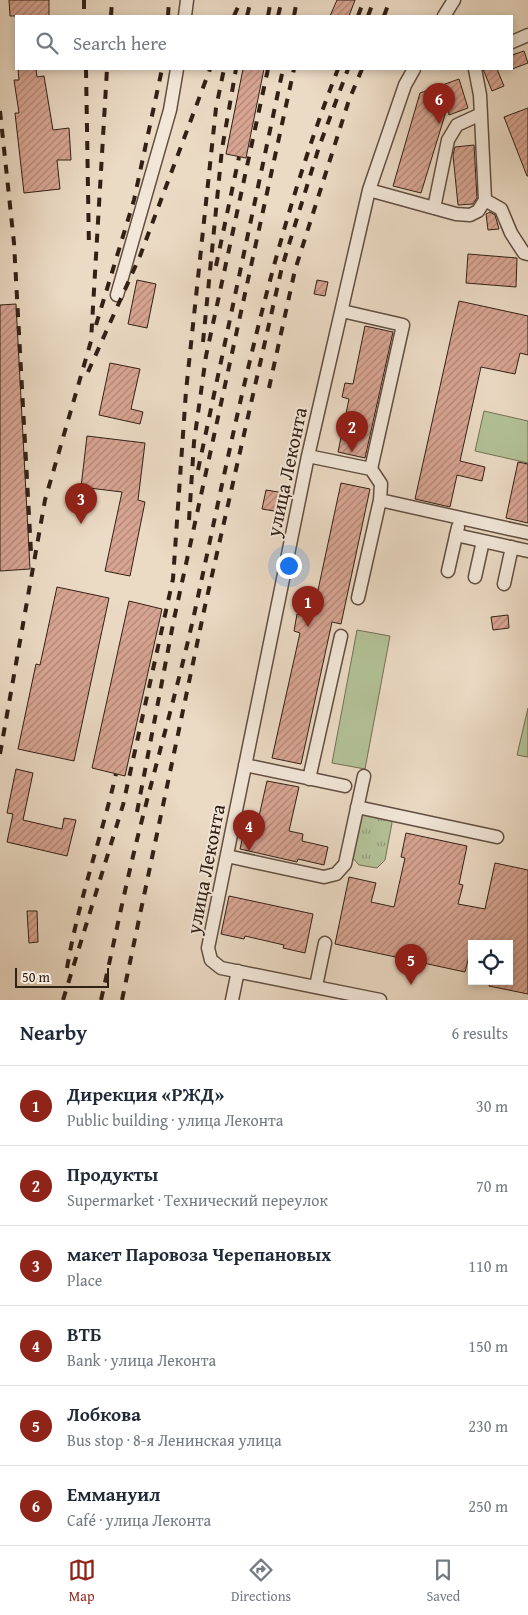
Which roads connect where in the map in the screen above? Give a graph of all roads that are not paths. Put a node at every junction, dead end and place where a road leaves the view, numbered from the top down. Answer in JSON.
{"nodes":[{"id":1,"x":188,"y":0,"type":"edge"},
{"id":2,"x":454,"y":0,"type":"edge"},
{"id":3,"x":185,"y":15,"type":"edge"},
{"id":4,"x":445,"y":15,"type":"edge"},
{"id":5,"x":528,"y":35,"type":"edge"},
{"id":6,"x":513,"y":42,"type":"edge"},
{"id":7,"x":177,"y":70,"type":"edge"},
{"id":8,"x":413,"y":70,"type":"edge"},
{"id":9,"x":475,"y":70,"type":"edge"},
{"id":10,"x":481,"y":114,"type":"junction"},
{"id":11,"x":369,"y":190,"type":"junction"},
{"id":12,"x":485,"y":200,"type":"junction"},
{"id":13,"x":434,"y":208,"type":"junction"},
{"id":14,"x":528,"y":254,"type":"edge"},
{"id":15,"x":117,"y":295,"type":"dead end"},
{"id":16,"x":342,"y":311,"type":"junction"},
{"id":17,"x":308,"y":456,"type":"junction"},
{"id":18,"x":371,"y":468,"type":"junction"},
{"id":19,"x":380,"y":500,"type":"junction"},
{"id":20,"x":460,"y":519,"type":"junction"},
{"id":21,"x":528,"y":534,"type":"edge"},
{"id":22,"x":456,"y":535,"type":"junction"},
{"id":23,"x":483,"y":541,"type":"junction"},
{"id":24,"x":512,"y":547,"type":"junction"},
{"id":25,"x":528,"y":551,"type":"edge"},
{"id":26,"x":448,"y":571,"type":"dead end"},
{"id":27,"x":475,"y":577,"type":"dead end"},
{"id":28,"x":504,"y":584,"type":"dead end"},
{"id":29,"x":358,"y":598,"type":"dead end"},
{"id":30,"x":341,"y":636,"type":"dead end"},
{"id":31,"x":245,"y":765,"type":"junction"},
{"id":32,"x":364,"y":776,"type":"dead end"},
{"id":33,"x":309,"y":779,"type":"junction"},
{"id":34,"x":345,"y":786,"type":"dead end"},
{"id":35,"x":357,"y":807,"type":"junction"},
{"id":36,"x":497,"y":837,"type":"dead end"},
{"id":37,"x":227,"y":856,"type":"junction"},
{"id":38,"x":325,"y":943,"type":"dead end"},
{"id":39,"x":238,"y":971,"type":"junction"},
{"id":40,"x":316,"y":986,"type":"junction"},
{"id":41,"x":232,"y":1000,"type":"edge"},
{"id":42,"x":380,"y":1000,"type":"edge"}],
"edges":[{"from":1,"to":3,"type":"street"},
{"from":2,"to":4,"type":"street"},
{"from":5,"to":6,"type":"street"},
{"from":7,"to":15,"type":"street"},
{"from":8,"to":11,"type":"street","name":"улица Леконта"},
{"from":9,"to":10,"type":"street"},
{"from":10,"to":12,"type":"street"},
{"from":10,"to":13,"type":"street"},
{"from":11,"to":13,"type":"street"},
{"from":11,"to":16,"type":"street","name":"улица Леконта"},
{"from":12,"to":13,"type":"street"},
{"from":12,"to":14,"type":"street"},
{"from":16,"to":17,"type":"street","name":"улица Леконта"},
{"from":16,"to":18,"type":"street"},
{"from":17,"to":18,"type":"street"},
{"from":17,"to":31,"type":"street","name":"улица Леконта"},
{"from":18,"to":19,"type":"street"},
{"from":19,"to":20,"type":"street"},
{"from":19,"to":29,"type":"street"},
{"from":20,"to":21,"type":"street"},
{"from":20,"to":22,"type":"street"},
{"from":22,"to":23,"type":"street"},
{"from":22,"to":26,"type":"street"},
{"from":23,"to":24,"type":"street"},
{"from":23,"to":27,"type":"street"},
{"from":24,"to":25,"type":"street"},
{"from":24,"to":28,"type":"street"},
{"from":30,"to":33,"type":"street"},
{"from":31,"to":33,"type":"street"},
{"from":31,"to":37,"type":"street","name":"улица Леконта"},
{"from":32,"to":35,"type":"street"},
{"from":33,"to":34,"type":"street"},
{"from":35,"to":36,"type":"street"},
{"from":35,"to":37,"type":"street"},
{"from":37,"to":39,"type":"street","name":"улица Леконта"},
{"from":38,"to":40,"type":"street"},
{"from":39,"to":40,"type":"street"},
{"from":39,"to":41,"type":"street"},
{"from":40,"to":42,"type":"street"}]}
